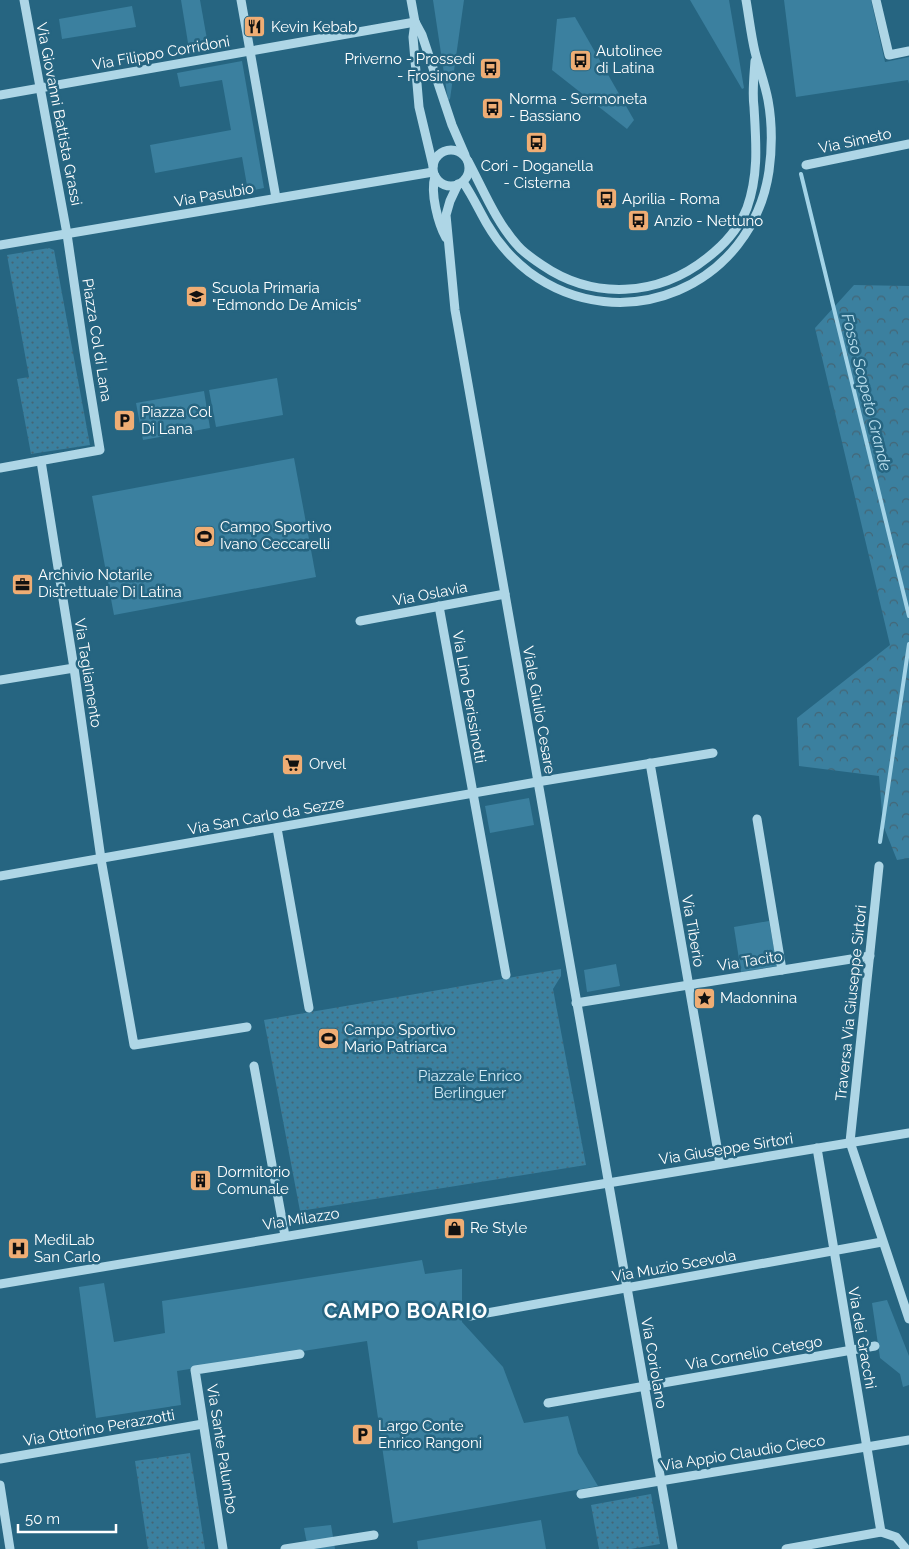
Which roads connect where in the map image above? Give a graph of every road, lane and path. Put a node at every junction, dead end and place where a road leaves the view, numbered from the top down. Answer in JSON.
{"nodes":[{"id":1,"x":24,"y":0,"type":"edge"},
{"id":2,"x":241,"y":0,"type":"edge"},
{"id":3,"x":411,"y":0,"type":"edge"},
{"id":4,"x":746,"y":0,"type":"edge"},
{"id":5,"x":876,"y":0,"type":"edge"},
{"id":6,"x":415,"y":22,"type":"junction"},
{"id":7,"x":755,"y":51,"type":"junction"},
{"id":8,"x":909,"y":51,"type":"edge"},
{"id":9,"x":250,"y":52,"type":"junction"},
{"id":10,"x":39,"y":89,"type":"junction"},
{"id":11,"x":0,"y":95,"type":"edge"},
{"id":12,"x":909,"y":144,"type":"edge"},
{"id":13,"x":466,"y":158,"type":"junction"},
{"id":14,"x":806,"y":165,"type":"dead end"},
{"id":15,"x":434,"y":171,"type":"junction"},
{"id":16,"x":460,"y":183,"type":"junction"},
{"id":17,"x":276,"y":198,"type":"junction"},
{"id":18,"x":67,"y":234,"type":"junction"},
{"id":19,"x":448,"y":243,"type":"junction"},
{"id":20,"x":0,"y":246,"type":"edge"},
{"id":21,"x":41,"y":461,"type":"junction"},
{"id":22,"x":0,"y":468,"type":"edge"},
{"id":23,"x":505,"y":594,"type":"junction"},
{"id":24,"x":439,"y":606,"type":"junction"},
{"id":25,"x":360,"y":621,"type":"dead end"},
{"id":26,"x":74,"y":668,"type":"junction"},
{"id":27,"x":0,"y":680,"type":"edge"},
{"id":28,"x":713,"y":753,"type":"dead end"},
{"id":29,"x":650,"y":763,"type":"junction"},
{"id":30,"x":538,"y":782,"type":"junction"},
{"id":31,"x":473,"y":793,"type":"junction"},
{"id":32,"x":757,"y":820,"type":"dead end"},
{"id":33,"x":277,"y":828,"type":"junction"},
{"id":34,"x":101,"y":859,"type":"junction"},
{"id":35,"x":879,"y":866,"type":"dead end"},
{"id":36,"x":0,"y":876,"type":"edge"},
{"id":37,"x":870,"y":956,"type":"junction"},
{"id":38,"x":782,"y":970,"type":"junction"},
{"id":39,"x":506,"y":975,"type":"dead end"},
{"id":40,"x":688,"y":985,"type":"junction"},
{"id":41,"x":576,"y":1003,"type":"junction"},
{"id":42,"x":309,"y":1008,"type":"dead end"},
{"id":43,"x":247,"y":1027,"type":"dead end"},
{"id":44,"x":254,"y":1066,"type":"dead end"},
{"id":45,"x":909,"y":1132,"type":"edge"},
{"id":46,"x":850,"y":1142,"type":"junction"},
{"id":47,"x":817,"y":1148,"type":"junction"},
{"id":48,"x":720,"y":1164,"type":"junction"},
{"id":49,"x":607,"y":1182,"type":"junction"},
{"id":50,"x":284,"y":1236,"type":"junction"},
{"id":51,"x":882,"y":1242,"type":"junction"},
{"id":52,"x":834,"y":1251,"type":"junction"},
{"id":53,"x":0,"y":1284,"type":"edge"},
{"id":54,"x":626,"y":1288,"type":"junction"},
{"id":55,"x":470,"y":1316,"type":"dead end"},
{"id":56,"x":909,"y":1319,"type":"edge"},
{"id":57,"x":876,"y":1346,"type":"dead end"},
{"id":58,"x":850,"y":1350,"type":"junction"},
{"id":59,"x":300,"y":1354,"type":"dead end"},
{"id":60,"x":644,"y":1386,"type":"junction"},
{"id":61,"x":548,"y":1403,"type":"dead end"},
{"id":62,"x":203,"y":1424,"type":"junction"},
{"id":63,"x":909,"y":1440,"type":"edge"},
{"id":64,"x":867,"y":1447,"type":"junction"},
{"id":65,"x":0,"y":1459,"type":"edge"},
{"id":66,"x":661,"y":1481,"type":"junction"},
{"id":67,"x":0,"y":1485,"type":"edge"},
{"id":68,"x":581,"y":1494,"type":"dead end"},
{"id":69,"x":881,"y":1532,"type":"junction"},
{"id":70,"x":374,"y":1535,"type":"dead end"},
{"id":71,"x":10,"y":1549,"type":"edge"},
{"id":72,"x":224,"y":1549,"type":"edge"},
{"id":73,"x":285,"y":1549,"type":"edge"},
{"id":74,"x":673,"y":1549,"type":"edge"},
{"id":75,"x":786,"y":1549,"type":"edge"},
{"id":76,"x":906,"y":1549,"type":"edge"}],
"edges":[{"from":1,"to":10,"type":"street","name":"Via Giovanni Battista Grassi"},
{"from":2,"to":9,"type":"street"},
{"from":3,"to":6,"type":"street","name":"Viale Giulio Cesare"},
{"from":4,"to":7,"type":"street"},
{"from":5,"to":8,"type":"street"},
{"from":6,"to":9,"type":"street","name":"Via Filippo Corridoni"},
{"from":6,"to":13,"type":"street","name":"Viale Giulio Cesare"},
{"from":6,"to":15,"type":"street","name":"Viale Giulio Cesare"},
{"from":7,"to":13,"type":"street","name":"Viale Giulio Cesare"},
{"from":7,"to":16,"type":"street"},
{"from":9,"to":10,"type":"street","name":"Via Filippo Corridoni"},
{"from":9,"to":17,"type":"street"},
{"from":10,"to":11,"type":"street","name":"Via Filippo Corridoni"},
{"from":10,"to":18,"type":"street","name":"Via Giovanni Battista Grassi"},
{"from":12,"to":14,"type":"street","name":"Via Simeto"},
{"from":13,"to":15,"type":"street"},
{"from":13,"to":16,"type":"street"},
{"from":15,"to":16,"type":"street"},
{"from":15,"to":17,"type":"street","name":"Via Pasubio"},
{"from":15,"to":19,"type":"street","name":"Viale Giulio Cesare"},
{"from":16,"to":19,"type":"street","name":"Viale Giulio Cesare"},
{"from":17,"to":18,"type":"street","name":"Via Pasubio"},
{"from":18,"to":20,"type":"street","name":"Via Pasubio"},
{"from":18,"to":21,"type":"street","name":"Piazza Col di Lana"},
{"from":19,"to":23,"type":"street","name":"Viale Giulio Cesare"},
{"from":21,"to":22,"type":"street"},
{"from":21,"to":26,"type":"street","name":"Via Tagliamento"},
{"from":23,"to":24,"type":"street","name":"Via Oslavia"},
{"from":23,"to":30,"type":"street","name":"Viale Giulio Cesare"},
{"from":24,"to":25,"type":"street","name":"Via Oslavia"},
{"from":24,"to":31,"type":"street","name":"Via Lino Perissinotti"},
{"from":26,"to":27,"type":"street"},
{"from":26,"to":34,"type":"street","name":"Via Tagliamento"},
{"from":28,"to":29,"type":"street","name":"Via San Carlo da Sezze"},
{"from":29,"to":30,"type":"street","name":"Via San Carlo da Sezze"},
{"from":29,"to":40,"type":"street","name":"Via Tiberio"},
{"from":30,"to":31,"type":"street","name":"Via San Carlo da Sezze"},
{"from":30,"to":41,"type":"street","name":"Viale Giulio Cesare"},
{"from":31,"to":33,"type":"street","name":"Via San Carlo da Sezze"},
{"from":31,"to":39,"type":"street","name":"Via Lino Perissinotti"},
{"from":32,"to":38,"type":"street"},
{"from":33,"to":34,"type":"street","name":"Via San Carlo da Sezze"},
{"from":33,"to":42,"type":"street"},
{"from":34,"to":36,"type":"street","name":"Via San Carlo da Sezze"},
{"from":34,"to":43,"type":"street","name":"Via Tagliamento"},
{"from":35,"to":37,"type":"street","name":"Traversa Via Giuseppe Sirtori"},
{"from":37,"to":38,"type":"street","name":"Via Tacito"},
{"from":37,"to":46,"type":"street","name":"Traversa Via Giuseppe Sirtori"},
{"from":38,"to":40,"type":"street","name":"Via Tacito"},
{"from":40,"to":41,"type":"street","name":"Via Tacito"},
{"from":40,"to":48,"type":"street","name":"Via Tiberio"},
{"from":41,"to":49,"type":"street","name":"Viale Giulio Cesare"},
{"from":44,"to":50,"type":"street"},
{"from":45,"to":46,"type":"street","name":"Via Giuseppe Sirtori"},
{"from":46,"to":47,"type":"street","name":"Via Giuseppe Sirtori"},
{"from":46,"to":51,"type":"street"},
{"from":47,"to":48,"type":"street","name":"Via Giuseppe Sirtori"},
{"from":47,"to":52,"type":"street","name":"Via dei Gracchi"},
{"from":48,"to":49,"type":"street","name":"Via Giuseppe Sirtori"},
{"from":49,"to":50,"type":"street","name":"Via Milazzo"},
{"from":49,"to":54,"type":"street","name":"Via Coriolano"},
{"from":50,"to":53,"type":"street","name":"Via Milazzo"},
{"from":51,"to":52,"type":"street","name":"Via Muzio Scevola"},
{"from":51,"to":56,"type":"street"},
{"from":52,"to":54,"type":"street","name":"Via Muzio Scevola"},
{"from":52,"to":58,"type":"street","name":"Via dei Gracchi"},
{"from":54,"to":55,"type":"street","name":"Via Muzio Scevola"},
{"from":54,"to":60,"type":"street","name":"Via Coriolano"},
{"from":57,"to":58,"type":"street","name":"Via Cornelio Cetego"},
{"from":58,"to":60,"type":"street","name":"Via Cornelio Cetego"},
{"from":58,"to":64,"type":"street","name":"Via dei Gracchi"},
{"from":59,"to":62,"type":"street","name":"Via Sante Palumbo"},
{"from":60,"to":61,"type":"street","name":"Via Cornelio Cetego"},
{"from":60,"to":66,"type":"street","name":"Via Coriolano"},
{"from":62,"to":65,"type":"street","name":"Via Ottorino Perazzotti"},
{"from":62,"to":72,"type":"street","name":"Via Sante Palumbo"},
{"from":63,"to":64,"type":"street","name":"Via Appio Claudio Cieco"},
{"from":64,"to":66,"type":"street","name":"Via Appio Claudio Cieco"},
{"from":64,"to":69,"type":"street","name":"Via dei Gracchi"},
{"from":66,"to":68,"type":"street","name":"Via Appio Claudio Cieco"},
{"from":66,"to":74,"type":"street","name":"Via Coriolano"},
{"from":67,"to":71,"type":"street"},
{"from":69,"to":75,"type":"street"},
{"from":69,"to":76,"type":"street"},
{"from":70,"to":73,"type":"street"}]}
